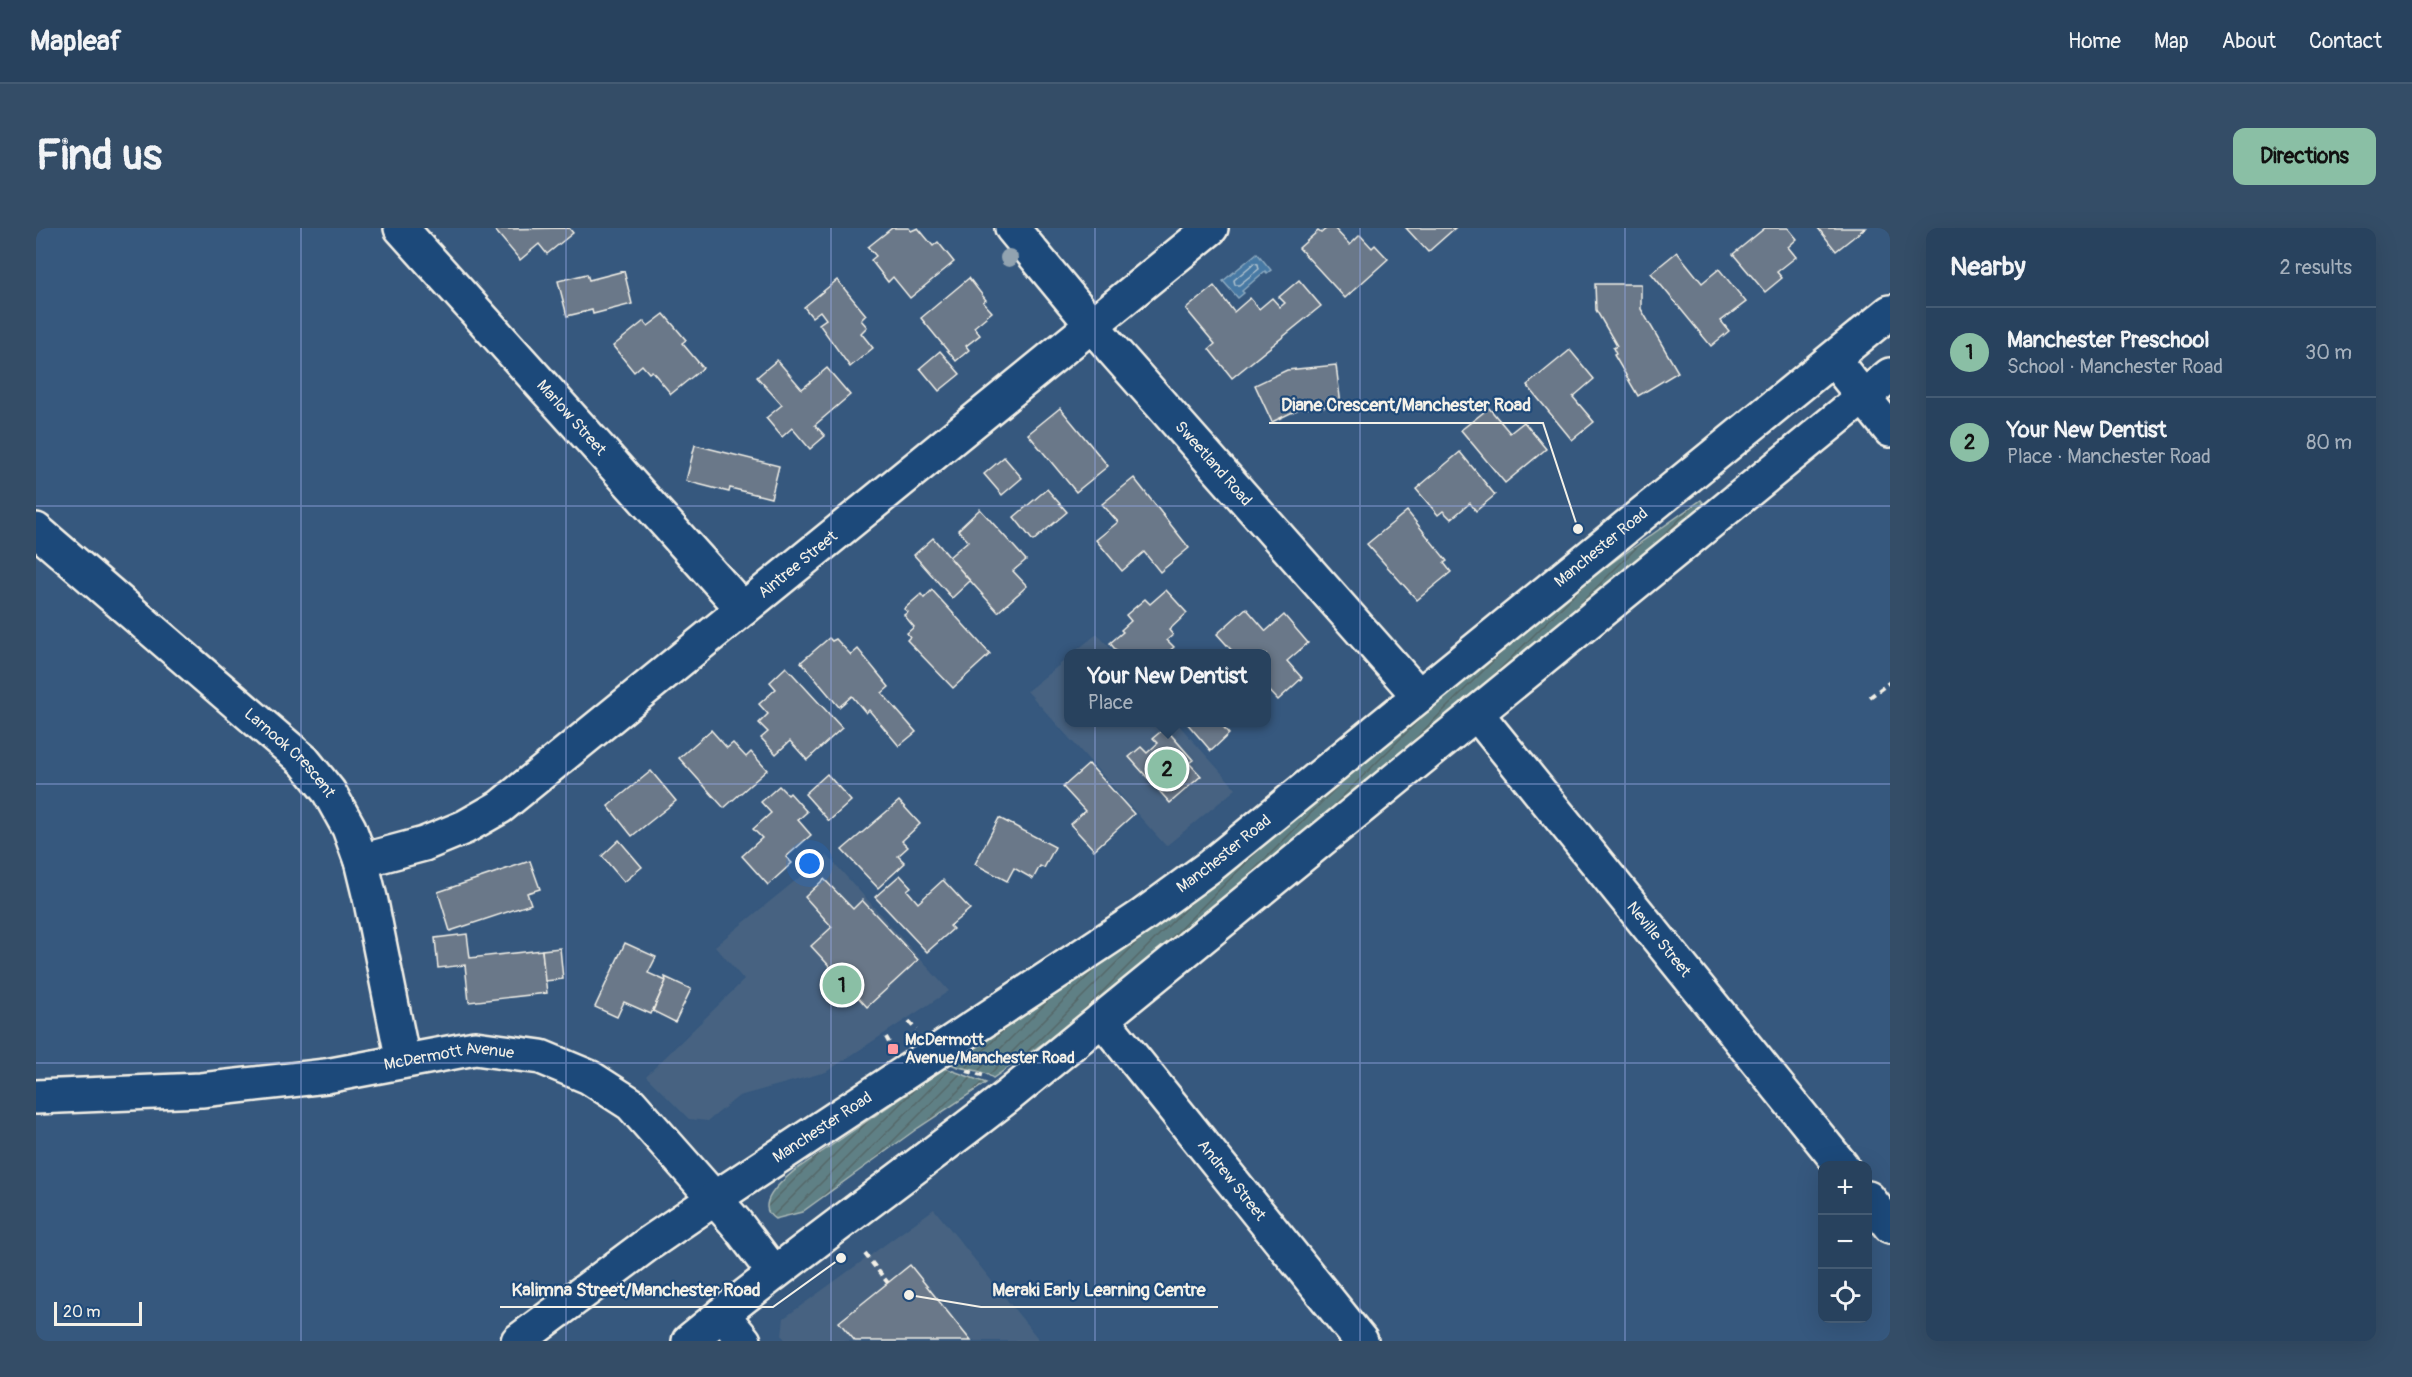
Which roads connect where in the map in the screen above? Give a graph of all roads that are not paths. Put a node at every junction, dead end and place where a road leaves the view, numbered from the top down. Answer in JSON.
{"nodes":[{"id":1,"x":401,"y":228,"type":"edge"},
{"id":2,"x":1012,"y":228,"type":"edge"},
{"id":3,"x":1211,"y":228,"type":"edge"},
{"id":4,"x":1890,"y":312,"type":"edge"},
{"id":5,"x":1092,"y":326,"type":"junction"},
{"id":6,"x":1833,"y":359,"type":"junction"},
{"id":7,"x":1890,"y":375,"type":"edge"},
{"id":8,"x":1863,"y":396,"type":"junction"},
{"id":9,"x":1890,"y":430,"type":"edge"},
{"id":10,"x":36,"y":530,"type":"edge"},
{"id":11,"x":743,"y":609,"type":"junction"},
{"id":12,"x":1419,"y":696,"type":"junction"},
{"id":13,"x":1476,"y":713,"type":"junction"},
{"id":14,"x":361,"y":861,"type":"junction"},
{"id":15,"x":1102,"y":1019,"type":"junction"},
{"id":16,"x":403,"y":1061,"type":"junction"},
{"id":17,"x":36,"y":1097,"type":"edge"},
{"id":18,"x":1838,"y":1161,"type":"edge"},
{"id":19,"x":714,"y":1199,"type":"junction"},
{"id":20,"x":1872,"y":1203,"type":"edge"},
{"id":21,"x":1890,"y":1226,"type":"edge"},
{"id":22,"x":774,"y":1273,"type":"junction"},
{"id":23,"x":722,"y":1314,"type":"junction"},
{"id":24,"x":518,"y":1341,"type":"edge"},
{"id":25,"x":688,"y":1341,"type":"edge"},
{"id":26,"x":744,"y":1341,"type":"edge"},
{"id":27,"x":1361,"y":1341,"type":"edge"}],
"edges":[{"from":1,"to":11,"type":"street","name":"Marlow Street"},
{"from":2,"to":5,"type":"street","name":"Sweetland Road"},
{"from":3,"to":5,"type":"street","name":"Aintree Street"},
{"from":4,"to":6,"type":"street","name":"Manchester Road"},
{"from":5,"to":11,"type":"street","name":"Aintree Street"},
{"from":5,"to":12,"type":"street","name":"Sweetland Road"},
{"from":6,"to":8,"type":"street"},
{"from":6,"to":12,"type":"street","name":"Manchester Road"},
{"from":7,"to":8,"type":"street"},
{"from":8,"to":9,"type":"street"},
{"from":8,"to":13,"type":"street"},
{"from":10,"to":14,"type":"street","name":"Larnook Crescent"},
{"from":11,"to":14,"type":"street","name":"Aintree Street"},
{"from":12,"to":19,"type":"street","name":"Manchester Road"},
{"from":13,"to":15,"type":"street"},
{"from":13,"to":18,"type":"street","name":"Neville Street"},
{"from":14,"to":16,"type":"street","name":"Larnook Crescent"},
{"from":15,"to":22,"type":"street"},
{"from":15,"to":27,"type":"street","name":"Andrew Street"},
{"from":16,"to":17,"type":"street","name":"McDermott Avenue"},
{"from":16,"to":19,"type":"street","name":"McDermott Avenue"},
{"from":19,"to":22,"type":"street","name":"McDermott Avenue"},
{"from":19,"to":24,"type":"street","name":"Manchester Road"},
{"from":20,"to":21,"type":"street"},
{"from":22,"to":23,"type":"street"},
{"from":23,"to":25,"type":"street"},
{"from":23,"to":26,"type":"street"}]}
